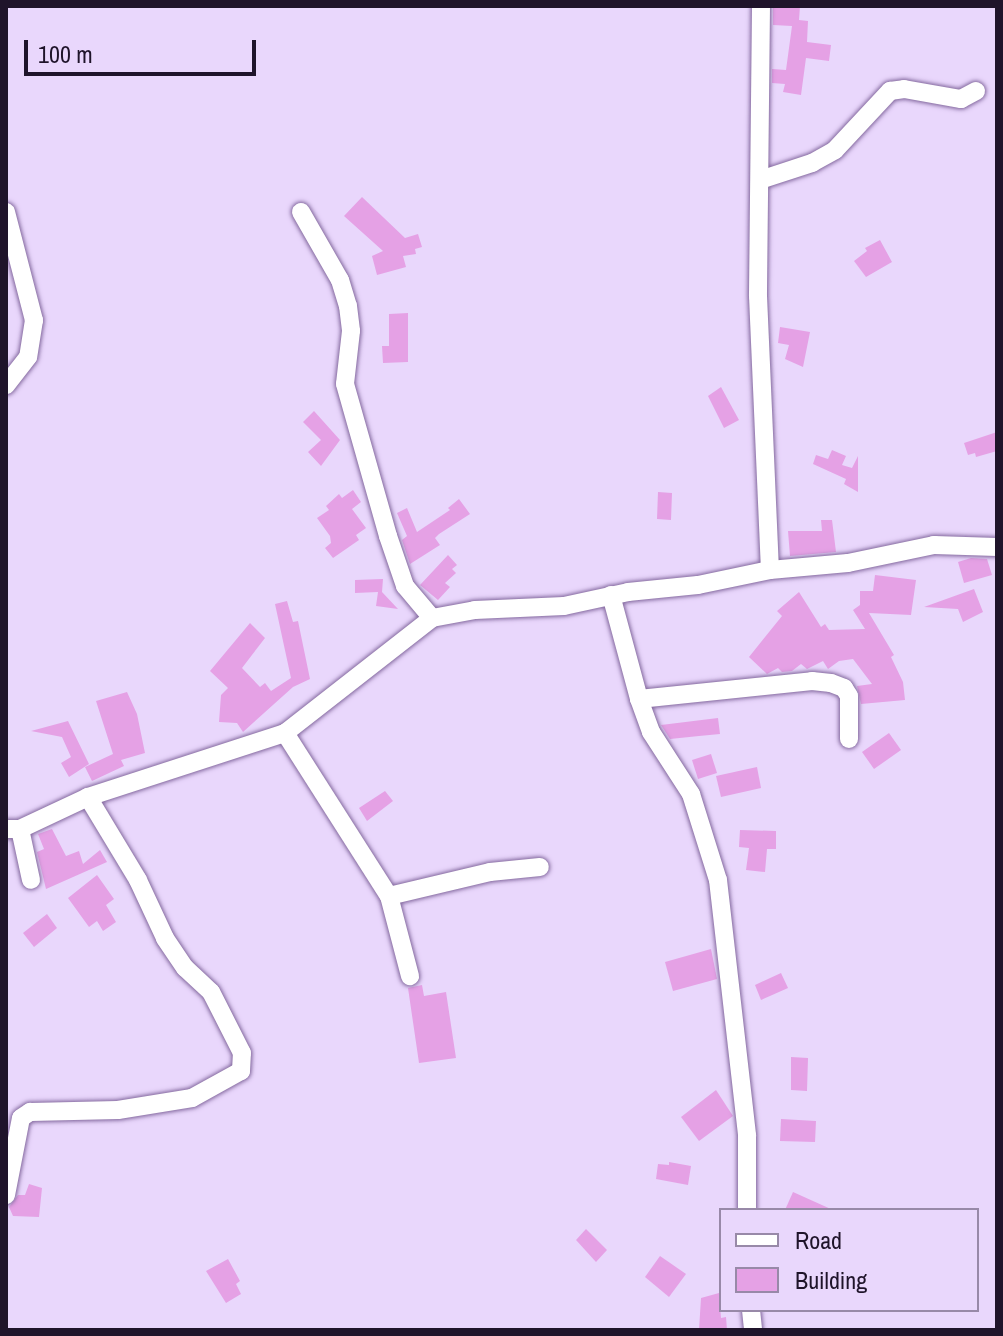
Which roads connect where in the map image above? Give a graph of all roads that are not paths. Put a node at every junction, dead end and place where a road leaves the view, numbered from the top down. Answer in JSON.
{"nodes":[{"id":1,"x":761,"y":6,"type":"edge"},
{"id":2,"x":976,"y":91,"type":"dead end"},
{"id":3,"x":760,"y":180,"type":"junction"},
{"id":4,"x":6,"y":212,"type":"edge"},
{"id":5,"x":301,"y":212,"type":"dead end"},
{"id":6,"x":6,"y":385,"type":"edge"},
{"id":7,"x":997,"y":547,"type":"edge"},
{"id":8,"x":770,"y":570,"type":"junction"},
{"id":9,"x":611,"y":595,"type":"junction"},
{"id":10,"x":432,"y":618,"type":"junction"},
{"id":11,"x":639,"y":699,"type":"junction"},
{"id":12,"x":285,"y":733,"type":"junction"},
{"id":13,"x":849,"y":739,"type":"dead end"},
{"id":14,"x":88,"y":797,"type":"junction"},
{"id":15,"x":13,"y":829,"type":"edge"},
{"id":16,"x":540,"y":867,"type":"dead end"},
{"id":17,"x":31,"y":880,"type":"dead end"},
{"id":18,"x":389,"y":896,"type":"junction"},
{"id":19,"x":410,"y":976,"type":"dead end"},
{"id":20,"x":6,"y":1195,"type":"edge"},
{"id":21,"x":747,"y":1208,"type":"edge"}],
"edges":[{"from":1,"to":3,"type":"street"},
{"from":2,"to":3,"type":"street"},
{"from":3,"to":8,"type":"street"},
{"from":4,"to":6,"type":"street"},
{"from":5,"to":10,"type":"street"},
{"from":7,"to":8,"type":"street"},
{"from":8,"to":9,"type":"street"},
{"from":9,"to":10,"type":"street"},
{"from":9,"to":11,"type":"street"},
{"from":10,"to":12,"type":"street"},
{"from":11,"to":13,"type":"street"},
{"from":11,"to":21,"type":"street"},
{"from":12,"to":14,"type":"street"},
{"from":12,"to":18,"type":"street"},
{"from":14,"to":15,"type":"street"},
{"from":14,"to":20,"type":"street"},
{"from":15,"to":17,"type":"street"},
{"from":16,"to":18,"type":"street"},
{"from":18,"to":19,"type":"street"}]}
